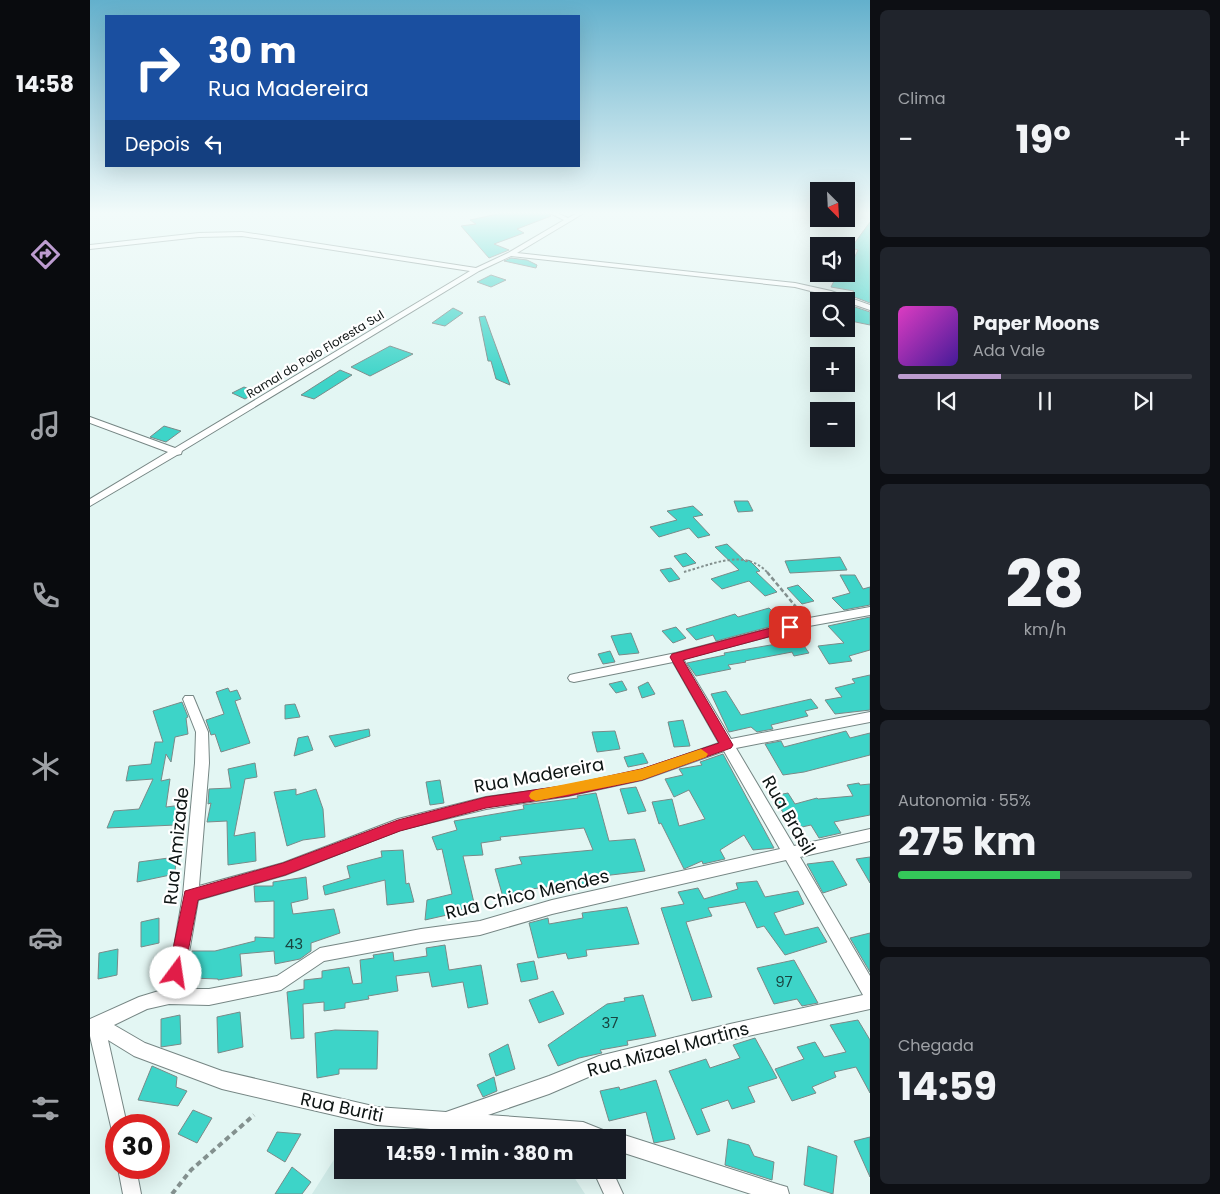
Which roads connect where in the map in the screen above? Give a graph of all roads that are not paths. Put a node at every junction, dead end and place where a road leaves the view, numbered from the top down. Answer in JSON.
{"nodes":[{"id":1,"x":469,"y":269,"type":"edge"},
{"id":2,"x":645,"y":269,"type":"edge"},
{"id":3,"x":477,"y":270,"type":"joint"},
{"id":4,"x":870,"y":308,"type":"edge"},
{"id":5,"x":90,"y":420,"type":"edge"},
{"id":6,"x":178,"y":452,"type":"junction"},
{"id":7,"x":90,"y":503,"type":"edge"},
{"id":8,"x":870,"y":611,"type":"edge"},
{"id":9,"x":676,"y":657,"type":"junction"},
{"id":10,"x":574,"y":678,"type":"dead end"},
{"id":11,"x":189,"y":699,"type":"dead end"},
{"id":12,"x":870,"y":717,"type":"edge"},
{"id":13,"x":727,"y":745,"type":"junction"},
{"id":14,"x":870,"y":835,"type":"edge"},
{"id":15,"x":789,"y":854,"type":"junction"},
{"id":16,"x":191,"y":896,"type":"junction"},
{"id":17,"x":870,"y":991,"type":"edge"},
{"id":18,"x":169,"y":996,"type":"junction"},
{"id":19,"x":870,"y":1001,"type":"edge"},
{"id":20,"x":92,"y":1025,"type":"edge"},
{"id":21,"x":115,"y":1114,"type":"edge"},
{"id":22,"x":443,"y":1122,"type":"junction"},
{"id":23,"x":526,"y":1129,"type":"edge"},
{"id":24,"x":626,"y":1145,"type":"edge"},
{"id":25,"x":129,"y":1179,"type":"edge"},
{"id":26,"x":606,"y":1179,"type":"edge"},
{"id":27,"x":132,"y":1194,"type":"edge"},
{"id":28,"x":614,"y":1194,"type":"edge"},
{"id":29,"x":780,"y":1194,"type":"edge"}],
"edges":[{"from":1,"to":3,"type":"street"},
{"from":2,"to":4,"type":"street"},
{"from":3,"to":6,"type":"street","name":"Ramal do Polo Floresta Sul"},
{"from":5,"to":6,"type":"street"},
{"from":6,"to":7,"type":"street","name":"Ramal do Polo Floresta Sul"},
{"from":8,"to":9,"type":"street"},
{"from":9,"to":10,"type":"street"},
{"from":9,"to":13,"type":"street","name":"Rua Brasil"},
{"from":11,"to":16,"type":"street","name":"Rua Amizade"},
{"from":12,"to":13,"type":"street","name":"Rua Madereira"},
{"from":13,"to":15,"type":"street","name":"Rua Brasil"},
{"from":13,"to":16,"type":"street","name":"Rua Madereira"},
{"from":14,"to":15,"type":"street","name":"Rua Chico Mendes"},
{"from":15,"to":17,"type":"street","name":"Rua Brasil"},
{"from":15,"to":18,"type":"street","name":"Rua Chico Mendes"},
{"from":16,"to":18,"type":"street","name":"Rua Amizade"},
{"from":18,"to":20,"type":"street","name":"Rua Chico Mendes"},
{"from":19,"to":22,"type":"street","name":"Rua Mizael Martins"},
{"from":20,"to":21,"type":"street"},
{"from":20,"to":22,"type":"street","name":"Rua Buriti"},
{"from":22,"to":23,"type":"street","name":"Rua Buriti"},
{"from":24,"to":29,"type":"street"},
{"from":25,"to":27,"type":"street"},
{"from":26,"to":28,"type":"street"}]}
